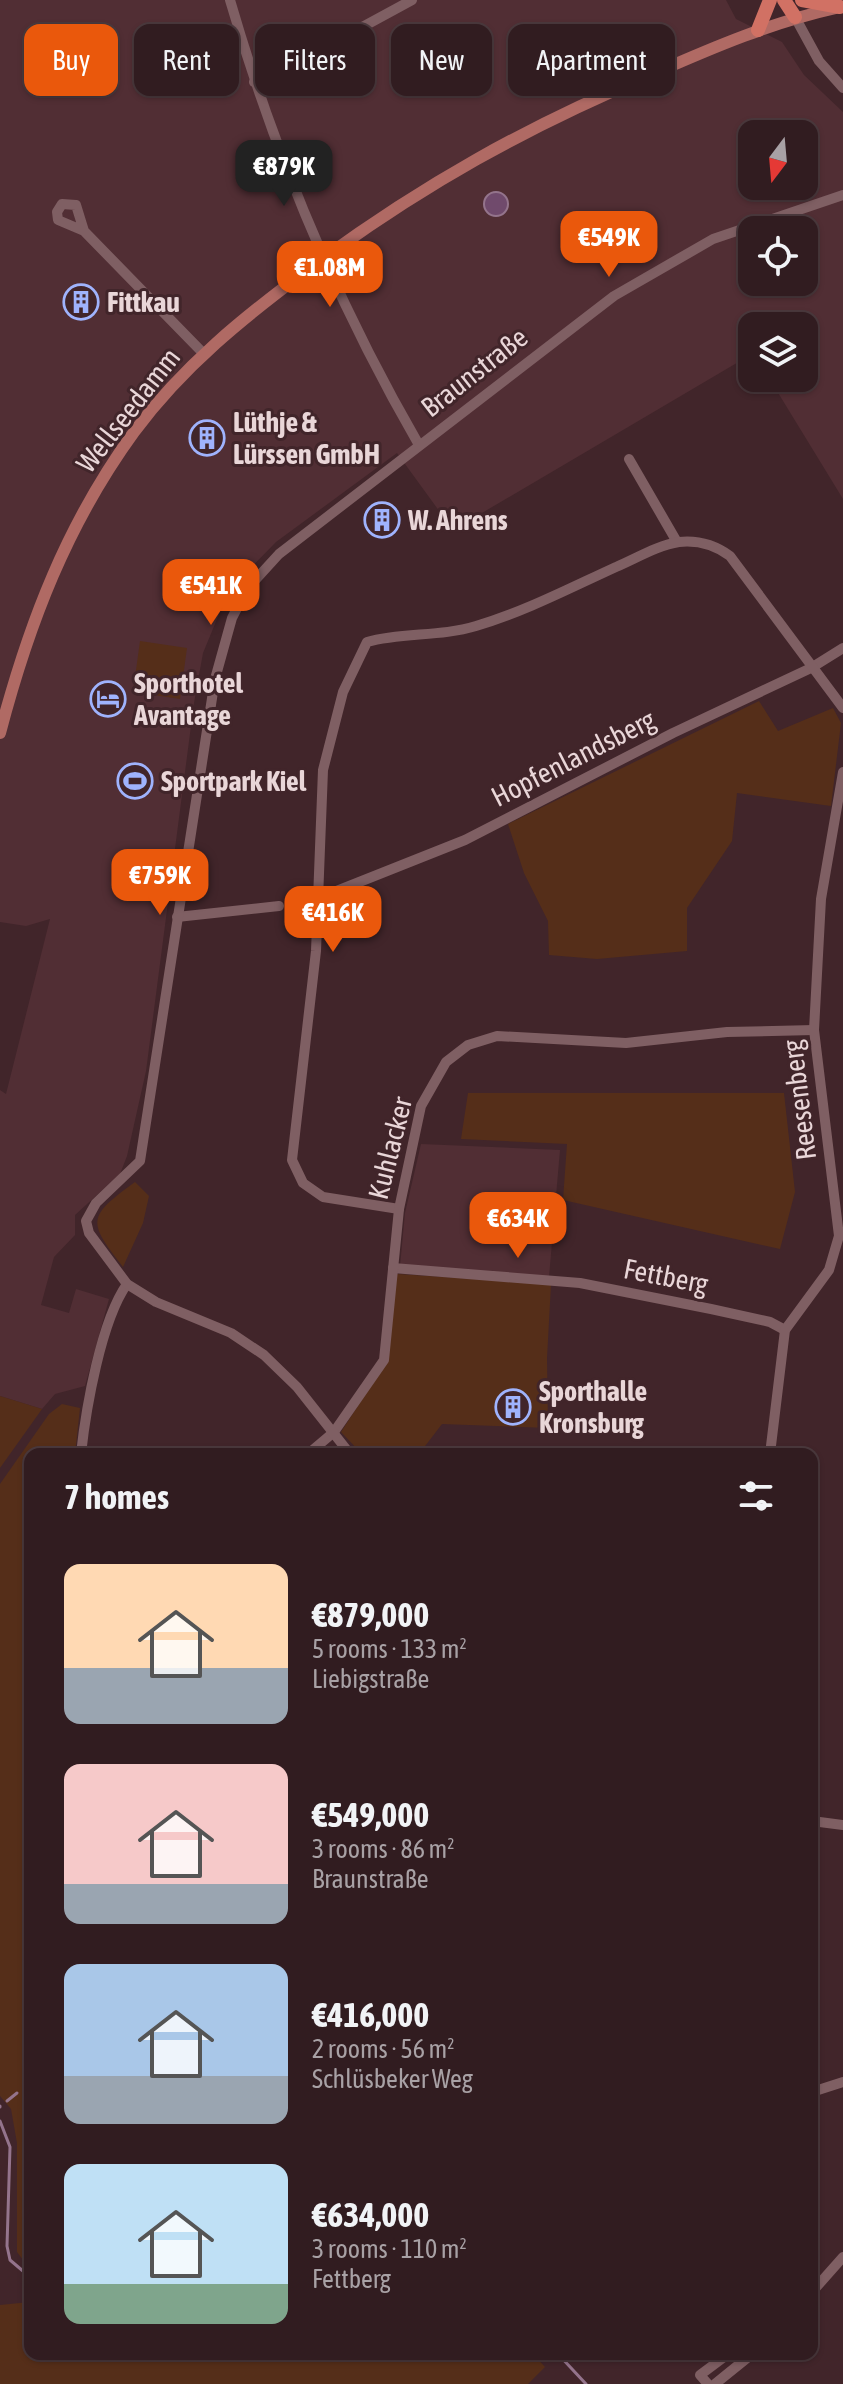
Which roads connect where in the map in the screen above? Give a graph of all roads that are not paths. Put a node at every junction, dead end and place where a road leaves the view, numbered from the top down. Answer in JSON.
{"nodes":[{"id":1,"x":230,"y":0,"type":"edge"},
{"id":2,"x":412,"y":0,"type":"edge"},
{"id":3,"x":770,"y":0,"type":"edge"},
{"id":4,"x":784,"y":0,"type":"edge"},
{"id":5,"x":802,"y":0,"type":"edge"},
{"id":6,"x":841,"y":7,"type":"edge"},
{"id":7,"x":795,"y":17,"type":"junction"},
{"id":8,"x":758,"y":30,"type":"junction"},
{"id":9,"x":254,"y":82,"type":"junction"},
{"id":10,"x":843,"y":88,"type":"edge"},
{"id":11,"x":843,"y":195,"type":"edge"},
{"id":12,"x":84,"y":231,"type":"dead end"},
{"id":13,"x":324,"y":258,"type":"junction"},
{"id":14,"x":203,"y":353,"type":"junction"},
{"id":15,"x":419,"y":445,"type":"junction"},
{"id":16,"x":629,"y":459,"type":"dead end"},
{"id":17,"x":677,"y":542,"type":"junction"},
{"id":18,"x":843,"y":648,"type":"edge"},
{"id":19,"x":811,"y":668,"type":"junction"},
{"id":20,"x":843,"y":708,"type":"edge"},
{"id":21,"x":0,"y":733,"type":"edge"},
{"id":22,"x":843,"y":772,"type":"edge"},
{"id":23,"x":319,"y":898,"type":"junction"},
{"id":24,"x":279,"y":906,"type":"dead end"},
{"id":25,"x":177,"y":917,"type":"junction"},
{"id":26,"x":814,"y":1030,"type":"junction"},
{"id":27,"x":399,"y":1209,"type":"junction"},
{"id":28,"x":393,"y":1268,"type":"junction"},
{"id":29,"x":127,"y":1284,"type":"junction"},
{"id":30,"x":785,"y":1330,"type":"junction"},
{"id":31,"x":334,"y":1432,"type":"junction"},
{"id":32,"x":82,"y":1448,"type":"edge"},
{"id":33,"x":315,"y":1448,"type":"edge"},
{"id":34,"x":346,"y":1448,"type":"edge"},
{"id":35,"x":771,"y":1448,"type":"edge"},
{"id":36,"x":818,"y":1822,"type":"edge"},
{"id":37,"x":843,"y":1825,"type":"edge"},
{"id":38,"x":843,"y":2082,"type":"edge"},
{"id":39,"x":818,"y":2090,"type":"edge"},
{"id":40,"x":843,"y":2257,"type":"edge"},
{"id":41,"x":818,"y":2285,"type":"edge"},
{"id":42,"x":720,"y":2360,"type":"edge"},
{"id":43,"x":740,"y":2360,"type":"edge"},
{"id":44,"x":708,"y":2384,"type":"edge"},
{"id":45,"x":715,"y":2384,"type":"edge"}],
"edges":[{"from":1,"to":9,"type":"street"},
{"from":2,"to":9,"type":"street"},
{"from":3,"to":8,"type":"highway"},
{"from":4,"to":7,"type":"highway"},
{"from":5,"to":6,"type":"highway"},
{"from":6,"to":7,"type":"main road","name":"Wellseedamm"},
{"from":7,"to":8,"type":"main road","name":"Wellseedamm"},
{"from":7,"to":10,"type":"street"},
{"from":8,"to":13,"type":"main road","name":"Wellseedamm"},
{"from":9,"to":13,"type":"street"},
{"from":11,"to":15,"type":"street","name":"Braunstraße"},
{"from":12,"to":14,"type":"street"},
{"from":13,"to":14,"type":"main road","name":"Wellseedamm"},
{"from":13,"to":15,"type":"street"},
{"from":14,"to":21,"type":"main road","name":"Wellseedamm"},
{"from":15,"to":25,"type":"street","name":"Braunstraße"},
{"from":16,"to":17,"type":"street"},
{"from":17,"to":19,"type":"street"},
{"from":17,"to":23,"type":"street"},
{"from":18,"to":19,"type":"street","name":"Hopfenlandsberg"},
{"from":19,"to":20,"type":"street"},
{"from":19,"to":23,"type":"street","name":"Hopfenlandsberg"},
{"from":22,"to":26,"type":"street","name":"Reesenberg"},
{"from":23,"to":27,"type":"street"},
{"from":24,"to":25,"type":"street"},
{"from":25,"to":29,"type":"street","name":"Braunstraße"},
{"from":26,"to":27,"type":"street","name":"Kuhlacker"},
{"from":26,"to":30,"type":"street","name":"Reesenberg"},
{"from":27,"to":28,"type":"street","name":"Kuhlacker"},
{"from":28,"to":30,"type":"street","name":"Fettberg"},
{"from":28,"to":31,"type":"street","name":"Kuhlacker"},
{"from":29,"to":31,"type":"street"},
{"from":29,"to":32,"type":"street"},
{"from":30,"to":35,"type":"street","name":"Reesenberg"},
{"from":31,"to":33,"type":"street","name":"Kuhlacker"},
{"from":31,"to":34,"type":"street"},
{"from":36,"to":37,"type":"street"},
{"from":38,"to":39,"type":"street"},
{"from":40,"to":41,"type":"street"},
{"from":42,"to":44,"type":"street"},
{"from":43,"to":45,"type":"street"}]}
